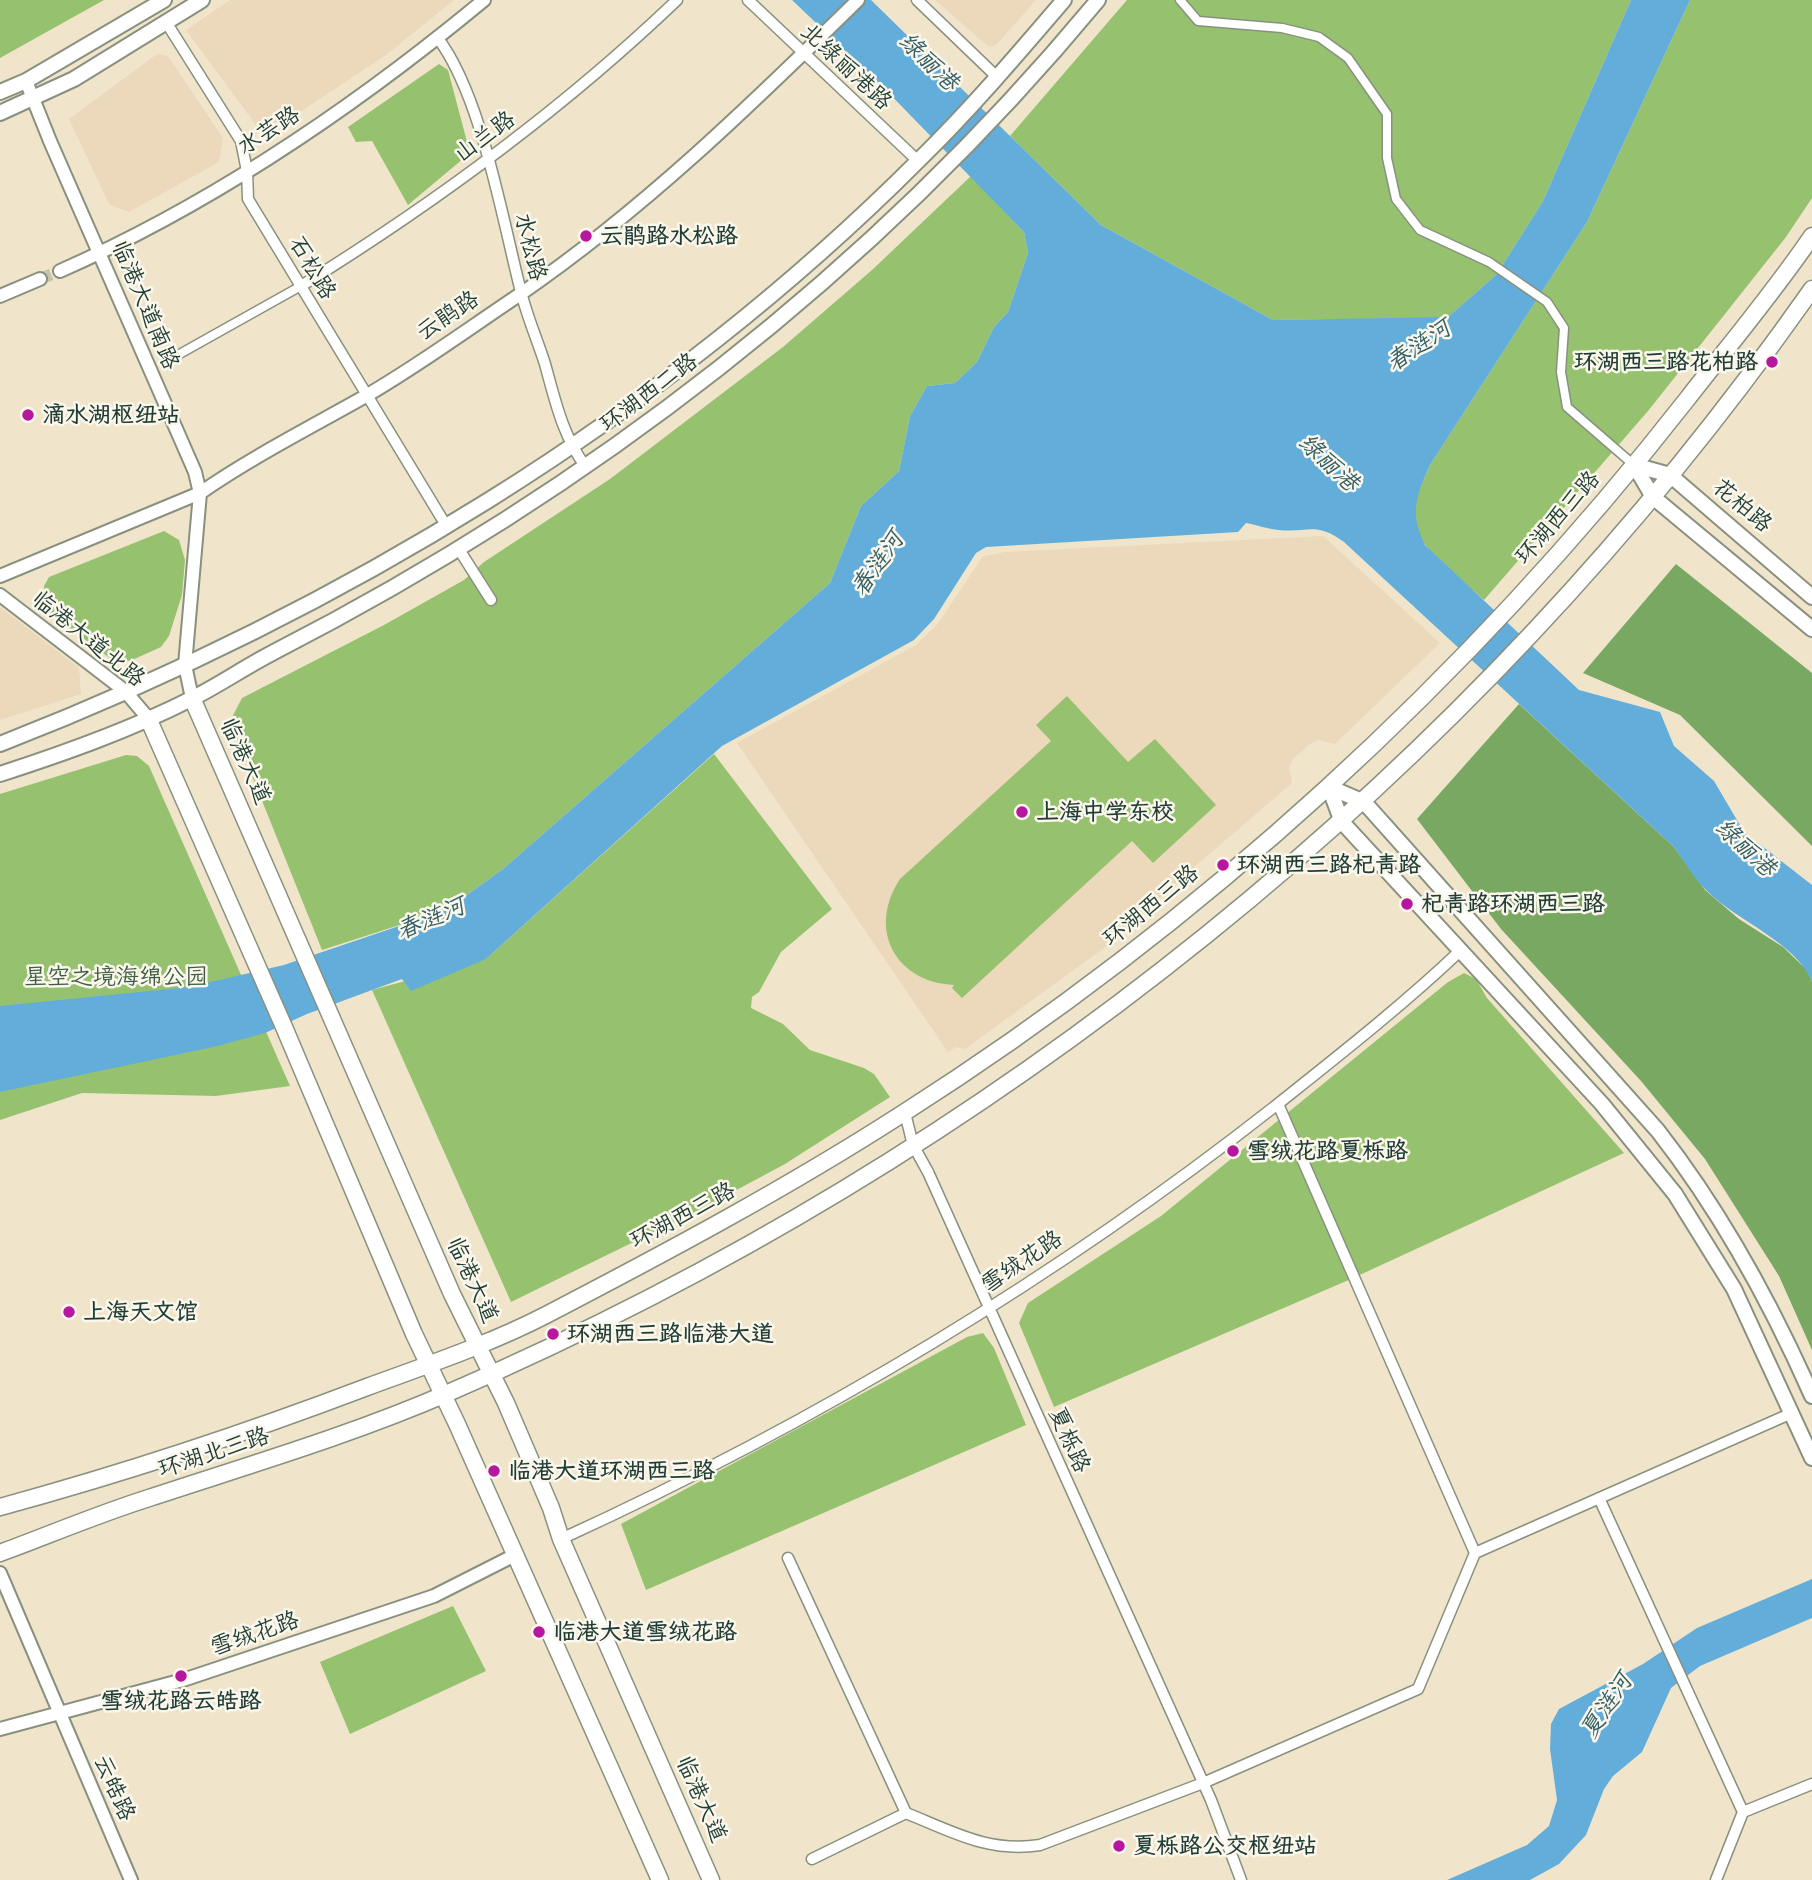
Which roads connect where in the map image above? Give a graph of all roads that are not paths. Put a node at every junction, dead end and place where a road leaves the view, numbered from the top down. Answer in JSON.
{"nodes":[{"id":1,"x":164,"y":0,"type":"edge"},
{"id":2,"x":202,"y":0,"type":"edge"},
{"id":3,"x":484,"y":0,"type":"edge"},
{"id":4,"x":677,"y":0,"type":"edge"},
{"id":5,"x":748,"y":0,"type":"edge"},
{"id":6,"x":858,"y":0,"type":"edge"},
{"id":7,"x":917,"y":0,"type":"edge"},
{"id":8,"x":1065,"y":0,"type":"edge"},
{"id":9,"x":1098,"y":0,"type":"edge"},
{"id":10,"x":1180,"y":0,"type":"edge"},
{"id":11,"x":166,"y":22,"type":"junction"},
{"id":12,"x":437,"y":37,"type":"junction"},
{"id":13,"x":804,"y":54,"type":"junction"},
{"id":14,"x":997,"y":77,"type":"junction"},
{"id":15,"x":26,"y":81,"type":"junction"},
{"id":16,"x":0,"y":92,"type":"edge"},
{"id":17,"x":34,"y":97,"type":"junction"},
{"id":18,"x":0,"y":113,"type":"edge"},
{"id":19,"x":487,"y":159,"type":"junction"},
{"id":20,"x":919,"y":161,"type":"junction"},
{"id":21,"x":247,"y":171,"type":"junction"},
{"id":22,"x":1812,"y":236,"type":"edge"},
{"id":23,"x":101,"y":252,"type":"junction"},
{"id":24,"x":60,"y":271,"type":"tunnel mouth"},
{"id":25,"x":40,"y":279,"type":"tunnel mouth"},
{"id":26,"x":301,"y":286,"type":"junction"},
{"id":27,"x":1812,"y":289,"type":"edge"},
{"id":28,"x":521,"y":293,"type":"junction"},
{"id":29,"x":0,"y":296,"type":"edge"},
{"id":30,"x":167,"y":361,"type":"dead end"},
{"id":31,"x":368,"y":395,"type":"junction"},
{"id":32,"x":571,"y":447,"type":"junction"},
{"id":33,"x":1634,"y":465,"type":"junction"},
{"id":34,"x":586,"y":467,"type":"junction"},
{"id":35,"x":1670,"y":475,"type":"junction"},
{"id":36,"x":200,"y":493,"type":"junction"},
{"id":37,"x":1653,"y":497,"type":"junction"},
{"id":38,"x":447,"y":527,"type":"junction"},
{"id":39,"x":460,"y":551,"type":"junction"},
{"id":40,"x":0,"y":576,"type":"edge"},
{"id":41,"x":1810,"y":592,"type":"edge"},
{"id":42,"x":0,"y":595,"type":"edge"},
{"id":43,"x":491,"y":600,"type":"dead end"},
{"id":44,"x":1812,"y":629,"type":"edge"},
{"id":45,"x":185,"y":665,"type":"junction"},
{"id":46,"x":125,"y":691,"type":"junction"},
{"id":47,"x":192,"y":698,"type":"junction"},
{"id":48,"x":148,"y":718,"type":"junction"},
{"id":49,"x":0,"y":744,"type":"edge"},
{"id":50,"x":0,"y":774,"type":"edge"},
{"id":51,"x":1328,"y":787,"type":"junction"},
{"id":52,"x":1364,"y":802,"type":"junction"},
{"id":53,"x":1342,"y":822,"type":"junction"},
{"id":54,"x":1461,"y":950,"type":"junction"},
{"id":55,"x":1278,"y":1104,"type":"junction"},
{"id":56,"x":905,"y":1113,"type":"junction"},
{"id":57,"x":912,"y":1145,"type":"junction"},
{"id":58,"x":989,"y":1309,"type":"junction"},
{"id":59,"x":477,"y":1344,"type":"junction"},
{"id":60,"x":427,"y":1364,"type":"junction"},
{"id":61,"x":491,"y":1373,"type":"junction"},
{"id":62,"x":443,"y":1395,"type":"junction"},
{"id":63,"x":1812,"y":1396,"type":"edge"},
{"id":64,"x":1792,"y":1413,"type":"junction"},
{"id":65,"x":1812,"y":1458,"type":"edge"},
{"id":66,"x":1599,"y":1498,"type":"junction"},
{"id":67,"x":0,"y":1507,"type":"edge"},
{"id":68,"x":561,"y":1539,"type":"junction"},
{"id":69,"x":0,"y":1553,"type":"edge"},
{"id":70,"x":1475,"y":1553,"type":"junction"},
{"id":71,"x":515,"y":1555,"type":"junction"},
{"id":72,"x":788,"y":1558,"type":"dead end"},
{"id":73,"x":0,"y":1573,"type":"edge"},
{"id":74,"x":58,"y":1714,"type":"junction"},
{"id":75,"x":0,"y":1730,"type":"edge"},
{"id":76,"x":1203,"y":1783,"type":"junction"},
{"id":77,"x":1812,"y":1784,"type":"edge"},
{"id":78,"x":1743,"y":1812,"type":"junction"},
{"id":79,"x":906,"y":1813,"type":"junction"},
{"id":80,"x":812,"y":1859,"type":"dead end"},
{"id":81,"x":131,"y":1880,"type":"edge"},
{"id":82,"x":660,"y":1880,"type":"edge"},
{"id":83,"x":712,"y":1880,"type":"edge"},
{"id":84,"x":1241,"y":1880,"type":"edge"},
{"id":85,"x":1716,"y":1880,"type":"edge"}],
"edges":[{"from":1,"to":15,"type":"main road"},
{"from":2,"to":11,"type":"main road"},
{"from":3,"to":12,"type":"street","name":"水芸路"},
{"from":4,"to":19,"type":"street","name":"山兰路"},
{"from":5,"to":13,"type":"street","name":"北绿丽港路"},
{"from":6,"to":13,"type":"street","name":"云鹃路"},
{"from":7,"to":14,"type":"street"},
{"from":8,"to":14,"type":"main road","name":"环湖西二路"},
{"from":9,"to":34,"type":"main road","name":"环湖西二路"},
{"from":10,"to":33,"type":"street"},
{"from":11,"to":17,"type":"main road"},
{"from":11,"to":21,"type":"street","name":"石松路"},
{"from":12,"to":19,"type":"street","name":"水松路"},
{"from":12,"to":21,"type":"street","name":"水芸路"},
{"from":13,"to":20,"type":"street","name":"北绿丽港路"},
{"from":13,"to":28,"type":"street","name":"云鹃路"},
{"from":14,"to":20,"type":"main road","name":"环湖西二路"},
{"from":15,"to":16,"type":"main road"},
{"from":15,"to":17,"type":"street","name":"临港大道南路"},
{"from":17,"to":18,"type":"main road"},
{"from":17,"to":23,"type":"street","name":"临港大道南路"},
{"from":19,"to":26,"type":"street","name":"山兰路"},
{"from":19,"to":28,"type":"street","name":"水松路"},
{"from":20,"to":32,"type":"main road","name":"环湖西二路"},
{"from":21,"to":23,"type":"street","name":"水芸路"},
{"from":21,"to":26,"type":"street","name":"石松路"},
{"from":22,"to":33,"type":"main road","name":"环湖西三路"},
{"from":23,"to":24,"type":"street","name":"水芸路"},
{"from":23,"to":36,"type":"street","name":"临港大道南路"},
{"from":25,"to":29,"type":"street"},
{"from":26,"to":30,"type":"street"},
{"from":26,"to":31,"type":"street","name":"石松路"},
{"from":27,"to":35,"type":"main road"},
{"from":28,"to":31,"type":"street","name":"云鹃路"},
{"from":28,"to":32,"type":"street","name":"水松路"},
{"from":31,"to":36,"type":"street","name":"云鹃路"},
{"from":31,"to":38,"type":"street","name":"石松路"},
{"from":32,"to":34,"type":"street","name":"水松路"},
{"from":32,"to":38,"type":"main road","name":"环湖西二路"},
{"from":33,"to":35,"type":"main road","name":"花柏路"},
{"from":33,"to":37,"type":"main road"},
{"from":33,"to":51,"type":"main road","name":"环湖西三路"},
{"from":34,"to":39,"type":"main road","name":"环湖西二路"},
{"from":35,"to":37,"type":"main road"},
{"from":35,"to":41,"type":"main road","name":"花柏路"},
{"from":36,"to":40,"type":"street","name":"云鹃路"},
{"from":36,"to":45,"type":"street","name":"临港大道南路"},
{"from":37,"to":44,"type":"main road"},
{"from":37,"to":52,"type":"main road"},
{"from":38,"to":45,"type":"main road","name":"环湖西二路"},
{"from":39,"to":43,"type":"street"},
{"from":39,"to":47,"type":"main road","name":"环湖西二路"},
{"from":42,"to":46,"type":"street","name":"临港大道北路"},
{"from":45,"to":46,"type":"main road","name":"环湖西二路"},
{"from":45,"to":47,"type":"street","name":"临港大道南路"},
{"from":46,"to":48,"type":"street","name":"临港大道北路"},
{"from":46,"to":49,"type":"main road","name":"环湖西二路"},
{"from":47,"to":48,"type":"main road","name":"环湖西二路"},
{"from":47,"to":59,"type":"main road","name":"临港大道"},
{"from":48,"to":50,"type":"main road","name":"环湖西二路"},
{"from":48,"to":60,"type":"main road"},
{"from":51,"to":52,"type":"main road"},
{"from":51,"to":53,"type":"main road"},
{"from":51,"to":56,"type":"main road","name":"环湖西三路"},
{"from":52,"to":53,"type":"main road"},
{"from":52,"to":63,"type":"main road"},
{"from":53,"to":54,"type":"main road"},
{"from":53,"to":57,"type":"main road"},
{"from":54,"to":55,"type":"street","name":"雪绒花路"},
{"from":54,"to":64,"type":"main road"},
{"from":55,"to":58,"type":"street","name":"雪绒花路"},
{"from":55,"to":70,"type":"street"},
{"from":56,"to":57,"type":"street","name":"夏栎路"},
{"from":56,"to":59,"type":"main road","name":"环湖西三路"},
{"from":57,"to":58,"type":"street","name":"夏栎路"},
{"from":57,"to":61,"type":"main road"},
{"from":58,"to":68,"type":"street","name":"雪绒花路"},
{"from":58,"to":76,"type":"street","name":"夏栎路"},
{"from":59,"to":60,"type":"main road","name":"环湖西三路"},
{"from":59,"to":61,"type":"main road","name":"临港大道"},
{"from":60,"to":62,"type":"main road"},
{"from":60,"to":67,"type":"main road","name":"环湖北三路"},
{"from":61,"to":62,"type":"main road"},
{"from":61,"to":68,"type":"main road","name":"临港大道"},
{"from":62,"to":69,"type":"main road","name":"环湖北三路"},
{"from":62,"to":71,"type":"main road"},
{"from":64,"to":65,"type":"main road"},
{"from":64,"to":66,"type":"street"},
{"from":66,"to":70,"type":"street"},
{"from":66,"to":78,"type":"street"},
{"from":68,"to":83,"type":"main road","name":"临港大道"},
{"from":70,"to":76,"type":"street"},
{"from":71,"to":74,"type":"street","name":"雪绒花路"},
{"from":71,"to":82,"type":"main road"},
{"from":72,"to":79,"type":"street"},
{"from":73,"to":74,"type":"street","name":"云皓路"},
{"from":74,"to":75,"type":"street","name":"雪绒花路"},
{"from":74,"to":81,"type":"street","name":"云皓路"},
{"from":76,"to":79,"type":"street"},
{"from":76,"to":84,"type":"street","name":"夏栎路"},
{"from":77,"to":78,"type":"street"},
{"from":78,"to":85,"type":"street"},
{"from":79,"to":80,"type":"street"}]}
